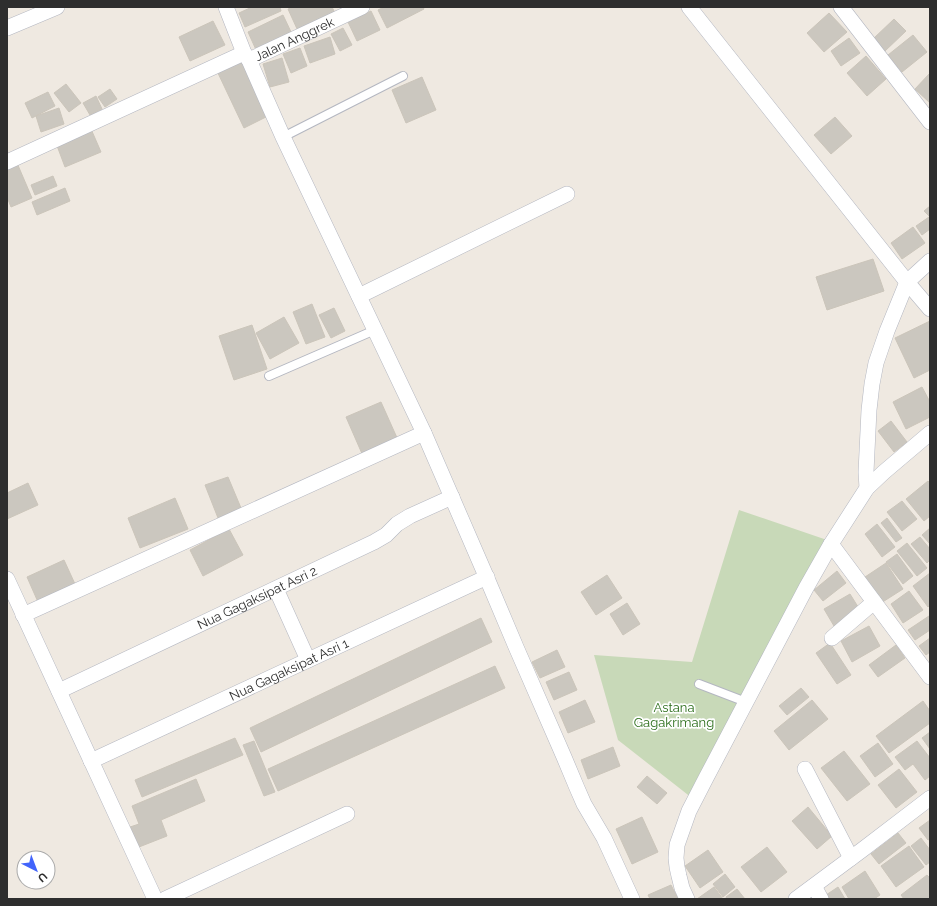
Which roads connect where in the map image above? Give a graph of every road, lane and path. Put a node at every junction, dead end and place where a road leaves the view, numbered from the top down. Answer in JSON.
{"nodes":[{"id":1,"x":57,"y":7,"type":"edge"},
{"id":2,"x":226,"y":7,"type":"edge"},
{"id":3,"x":362,"y":7,"type":"edge"},
{"id":4,"x":690,"y":7,"type":"edge"},
{"id":5,"x":841,"y":7,"type":"edge"},
{"id":6,"x":7,"y":28,"type":"edge"},
{"id":7,"x":246,"y":56,"type":"junction"},
{"id":8,"x":403,"y":76,"type":"dead end"},
{"id":9,"x":930,"y":122,"type":"edge"},
{"id":10,"x":283,"y":137,"type":"junction"},
{"id":11,"x":7,"y":162,"type":"edge"},
{"id":12,"x":567,"y":194,"type":"dead end"},
{"id":13,"x":930,"y":261,"type":"edge"},
{"id":14,"x":907,"y":282,"type":"junction"},
{"id":15,"x":359,"y":296,"type":"junction"},
{"id":16,"x":930,"y":309,"type":"edge"},
{"id":17,"x":375,"y":330,"type":"junction"},
{"id":18,"x":269,"y":376,"type":"dead end"},
{"id":19,"x":424,"y":433,"type":"junction"},
{"id":20,"x":930,"y":433,"type":"edge"},
{"id":21,"x":867,"y":488,"type":"junction"},
{"id":22,"x":452,"y":497,"type":"junction"},
{"id":23,"x":831,"y":544,"type":"junction"},
{"id":24,"x":487,"y":578,"type":"junction"},
{"id":25,"x":7,"y":579,"type":"edge"},
{"id":26,"x":276,"y":589,"type":"junction"},
{"id":27,"x":874,"y":602,"type":"junction"},
{"id":28,"x":23,"y":614,"type":"junction"},
{"id":29,"x":832,"y":638,"type":"dead end"},
{"id":30,"x":308,"y":660,"type":"junction"},
{"id":31,"x":930,"y":677,"type":"edge"},
{"id":32,"x":699,"y":684,"type":"dead end"},
{"id":33,"x":59,"y":692,"type":"junction"},
{"id":34,"x":746,"y":702,"type":"junction"},
{"id":35,"x":91,"y":761,"type":"junction"},
{"id":36,"x":805,"y":769,"type":"dead end"},
{"id":37,"x":930,"y":798,"type":"edge"},
{"id":38,"x":348,"y":814,"type":"dead end"},
{"id":39,"x":851,"y":858,"type":"junction"},
{"id":40,"x":814,"y":886,"type":"junction"},
{"id":41,"x":156,"y":899,"type":"edge"},
{"id":42,"x":165,"y":899,"type":"edge"},
{"id":43,"x":632,"y":899,"type":"edge"},
{"id":44,"x":687,"y":899,"type":"edge"},
{"id":45,"x":796,"y":899,"type":"edge"},
{"id":46,"x":821,"y":899,"type":"edge"}],
"edges":[{"from":1,"to":6,"type":"street"},
{"from":2,"to":7,"type":"street"},
{"from":3,"to":7,"type":"street","name":"Jalan Anggrek"},
{"from":4,"to":14,"type":"street"},
{"from":5,"to":9,"type":"street"},
{"from":7,"to":10,"type":"street"},
{"from":7,"to":11,"type":"street","name":"Jalan Anggrek"},
{"from":8,"to":10,"type":"lane"},
{"from":10,"to":15,"type":"street"},
{"from":12,"to":15,"type":"street"},
{"from":13,"to":14,"type":"street"},
{"from":14,"to":16,"type":"street"},
{"from":14,"to":21,"type":"street"},
{"from":15,"to":17,"type":"street"},
{"from":17,"to":18,"type":"lane"},
{"from":17,"to":19,"type":"street"},
{"from":19,"to":22,"type":"street"},
{"from":19,"to":28,"type":"street"},
{"from":20,"to":21,"type":"street"},
{"from":21,"to":23,"type":"street"},
{"from":22,"to":24,"type":"street"},
{"from":22,"to":26,"type":"street","name":"Nua Gagaksipat Asri 2"},
{"from":23,"to":27,"type":"street"},
{"from":23,"to":34,"type":"street"},
{"from":24,"to":30,"type":"street","name":"Nua Gagaksipat Asri 1"},
{"from":24,"to":43,"type":"street"},
{"from":25,"to":28,"type":"street"},
{"from":26,"to":30,"type":"street"},
{"from":26,"to":33,"type":"street","name":"Nua Gagaksipat Asri 2"},
{"from":27,"to":29,"type":"street"},
{"from":27,"to":31,"type":"street"},
{"from":28,"to":33,"type":"street"},
{"from":30,"to":35,"type":"street","name":"Nua Gagaksipat Asri 1"},
{"from":32,"to":34,"type":"lane"},
{"from":33,"to":35,"type":"street"},
{"from":34,"to":44,"type":"street"},
{"from":35,"to":41,"type":"street"},
{"from":36,"to":39,"type":"street"},
{"from":37,"to":39,"type":"street"},
{"from":38,"to":42,"type":"street"},
{"from":39,"to":40,"type":"street"},
{"from":40,"to":45,"type":"street"},
{"from":40,"to":46,"type":"street"}]}
